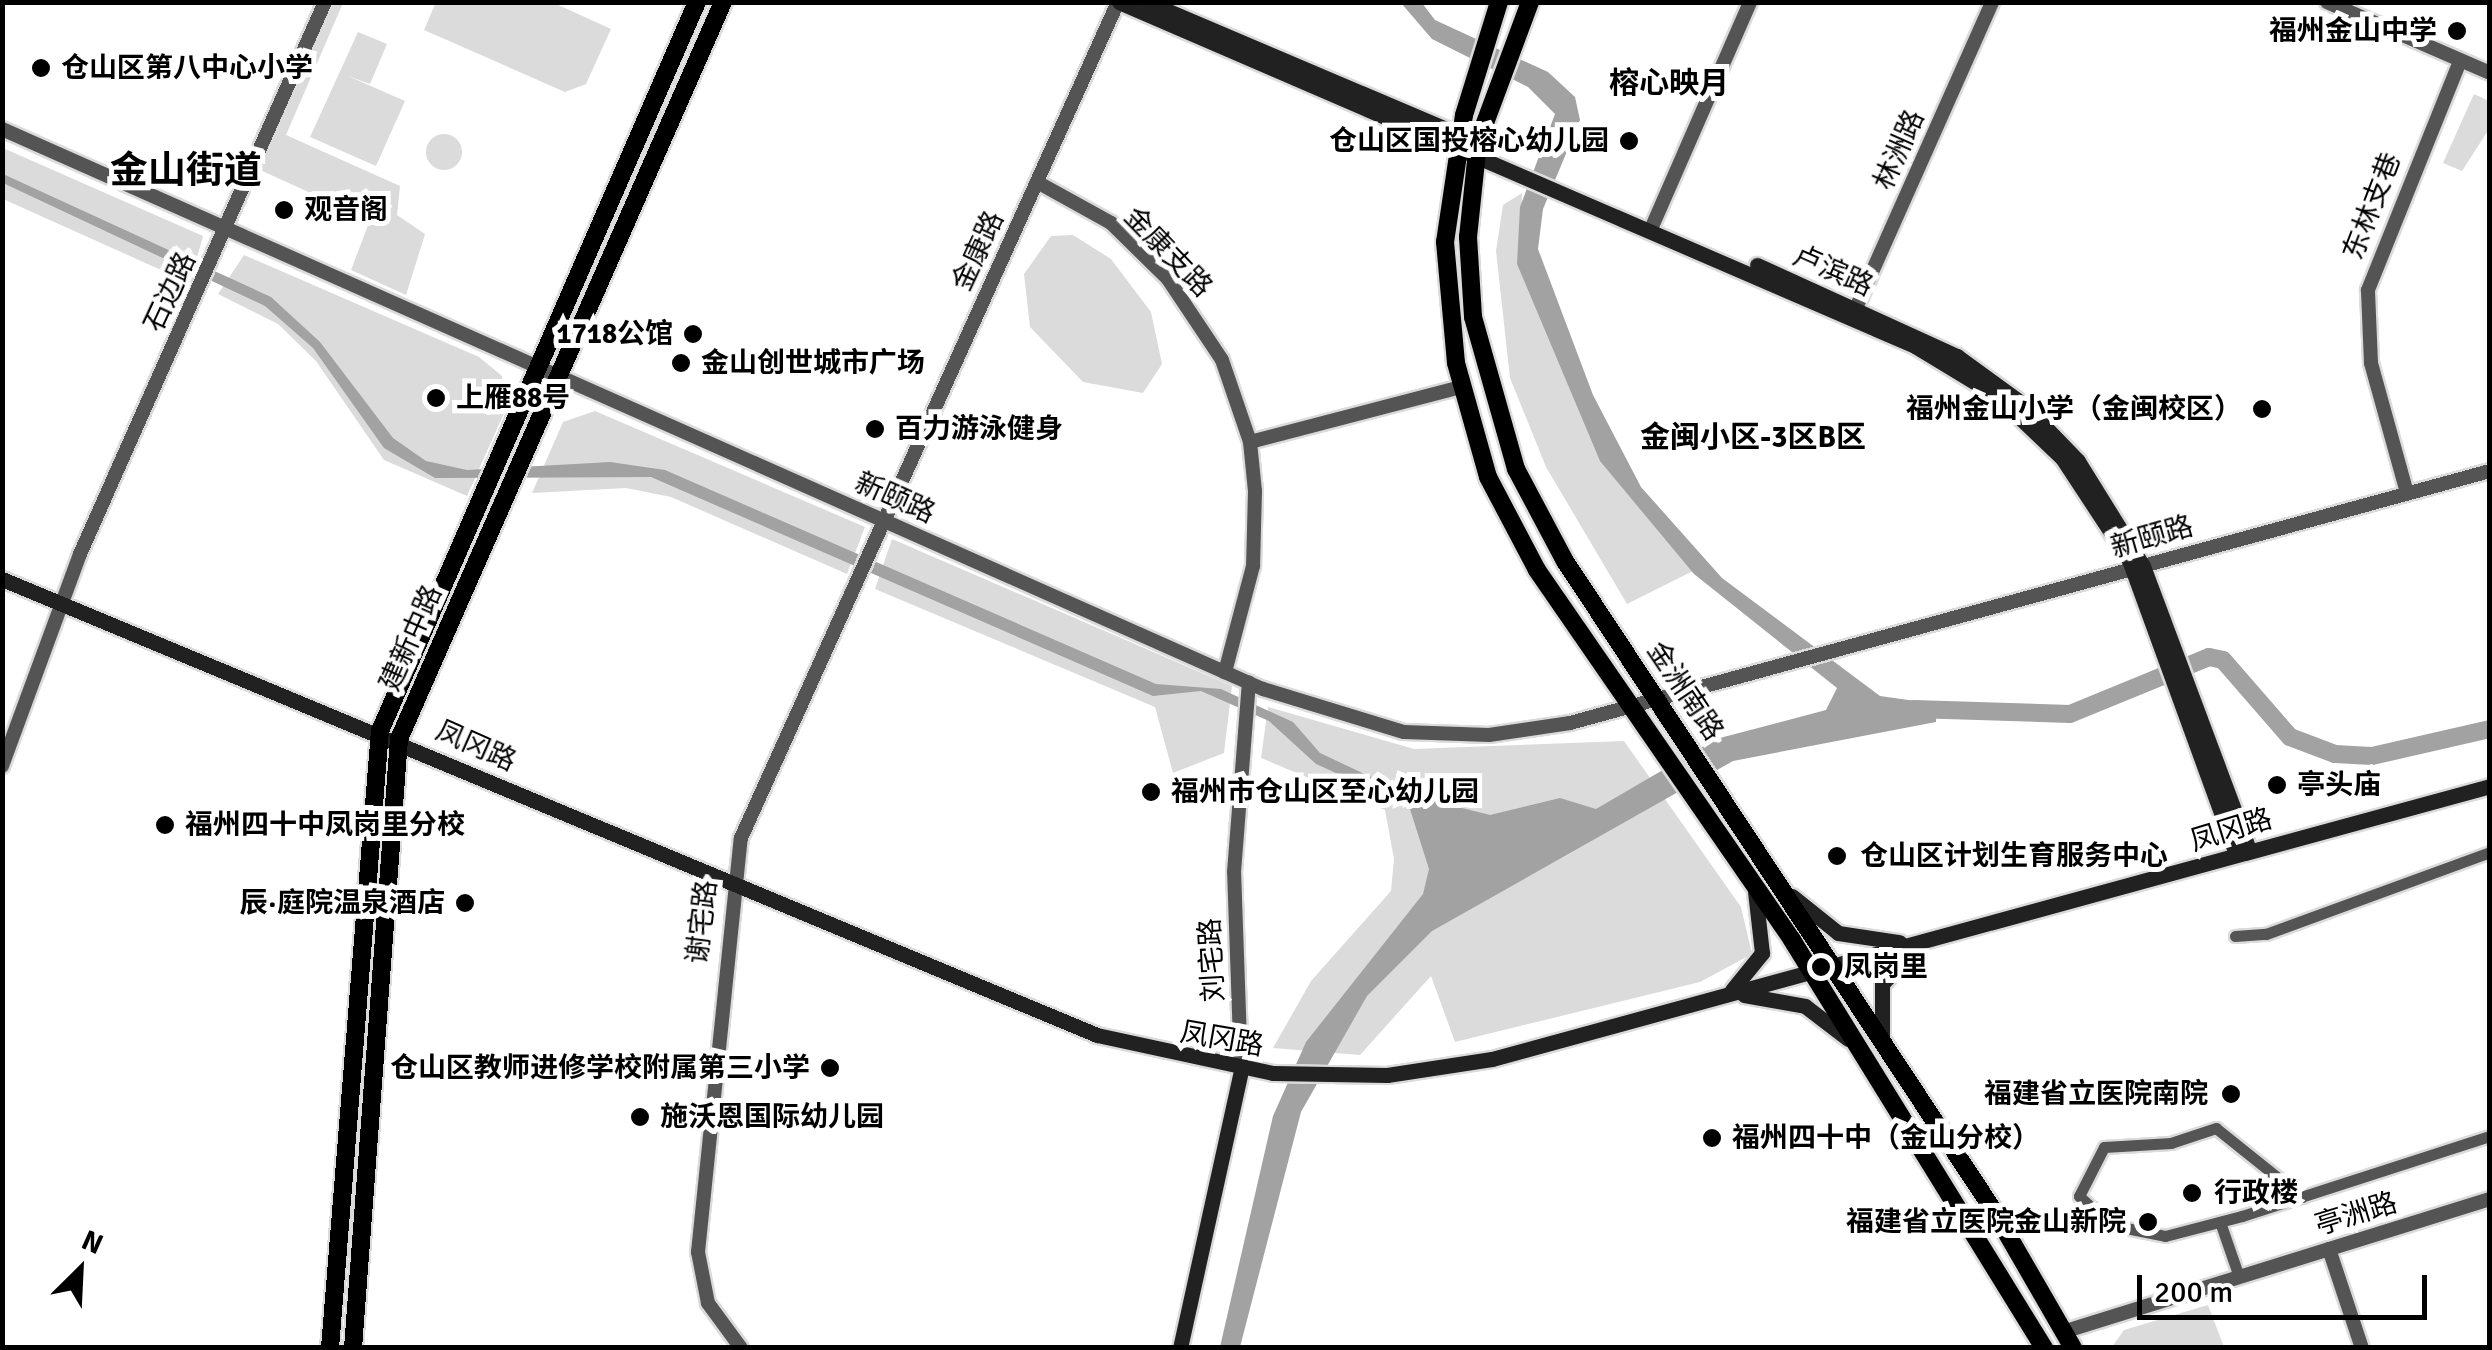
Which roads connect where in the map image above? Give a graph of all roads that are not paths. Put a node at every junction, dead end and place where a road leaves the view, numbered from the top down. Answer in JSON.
{"nodes":[{"id":1,"x":325,"y":2,"type":"edge"},
{"id":2,"x":696,"y":2,"type":"edge"},
{"id":3,"x":723,"y":2,"type":"edge"},
{"id":4,"x":1119,"y":2,"type":"edge"},
{"id":5,"x":1147,"y":2,"type":"edge"},
{"id":6,"x":1499,"y":2,"type":"edge"},
{"id":7,"x":1530,"y":2,"type":"edge"},
{"id":8,"x":1750,"y":2,"type":"edge"},
{"id":9,"x":1992,"y":2,"type":"edge"},
{"id":10,"x":2327,"y":2,"type":"edge"},
{"id":11,"x":2460,"y":60,"type":"junction"},
{"id":12,"x":2490,"y":73,"type":"edge"},
{"id":13,"x":2,"y":130,"type":"edge"},
{"id":14,"x":1468,"y":143,"type":"junction"},
{"id":15,"x":1037,"y":182,"type":"junction"},
{"id":16,"x":1652,"y":225,"type":"junction"},
{"id":17,"x":226,"y":229,"type":"junction"},
{"id":18,"x":1854,"y":313,"type":"junction"},
{"id":19,"x":535,"y":367,"type":"junction"},
{"id":20,"x":557,"y":377,"type":"junction"},
{"id":21,"x":1462,"y":387,"type":"junction"},
{"id":22,"x":1250,"y":442,"type":"junction"},
{"id":23,"x":2490,"y":471,"type":"edge"},
{"id":24,"x":2407,"y":493,"type":"junction"},
{"id":25,"x":878,"y":526,"type":"junction"},
{"id":26,"x":2138,"y":567,"type":"junction"},
{"id":27,"x":2,"y":579,"type":"edge"},
{"id":28,"x":61,"y":602,"type":"junction"},
{"id":29,"x":1225,"y":672,"type":"junction"},
{"id":30,"x":1249,"y":682,"type":"junction"},
{"id":31,"x":1656,"y":698,"type":"junction"},
{"id":32,"x":1628,"y":706,"type":"junction"},
{"id":33,"x":380,"y":731,"type":"junction"},
{"id":34,"x":399,"y":739,"type":"junction"},
{"id":35,"x":2,"y":766,"type":"edge"},
{"id":36,"x":2490,"y":786,"type":"edge"},
{"id":37,"x":2243,"y":852,"type":"junction"},
{"id":38,"x":2490,"y":852,"type":"edge"},
{"id":39,"x":731,"y":884,"type":"junction"},
{"id":40,"x":1782,"y":886,"type":"junction"},
{"id":41,"x":1755,"y":892,"type":"junction"},
{"id":42,"x":2234,"y":936,"type":"dead end"},
{"id":43,"x":1923,"y":942,"type":"junction"},
{"id":44,"x":1822,"y":969,"type":"junction"},
{"id":45,"x":1724,"y":996,"type":"junction"},
{"id":46,"x":1884,"y":1050,"type":"junction"},
{"id":47,"x":1864,"y":1056,"type":"junction"},
{"id":48,"x":1241,"y":1070,"type":"junction"},
{"id":49,"x":2490,"y":1136,"type":"edge"},
{"id":50,"x":2302,"y":1197,"type":"junction"},
{"id":51,"x":2490,"y":1198,"type":"edge"},
{"id":52,"x":2220,"y":1222,"type":"junction"},
{"id":53,"x":2330,"y":1249,"type":"junction"},
{"id":54,"x":2239,"y":1276,"type":"junction"},
{"id":55,"x":2070,"y":1339,"type":"edge"},
{"id":56,"x":330,"y":1348,"type":"edge"},
{"id":57,"x":352,"y":1348,"type":"edge"},
{"id":58,"x":741,"y":1348,"type":"edge"},
{"id":59,"x":1180,"y":1348,"type":"edge"},
{"id":60,"x":2044,"y":1348,"type":"edge"},
{"id":61,"x":2362,"y":1348,"type":"edge"}],
"edges":[{"from":1,"to":17,"type":"street","name":"石边路"},
{"from":2,"to":19,"type":"main road","name":"建新中路"},
{"from":3,"to":20,"type":"main road","name":"建新中路"},
{"from":4,"to":14,"type":"main road"},
{"from":4,"to":15,"type":"street","name":"金康路"},
{"from":5,"to":14,"type":"main road"},
{"from":6,"to":14,"type":"main road","name":"金洲南路"},
{"from":7,"to":14,"type":"main road","name":"金洲南路"},
{"from":8,"to":16,"type":"street"},
{"from":9,"to":18,"type":"street","name":"林洲路"},
{"from":10,"to":11,"type":"street"},
{"from":11,"to":12,"type":"street"},
{"from":11,"to":24,"type":"street","name":"东林支巷"},
{"from":13,"to":17,"type":"street","name":"新颐路"},
{"from":14,"to":16,"type":"main road","name":"卢滨路"},
{"from":14,"to":21,"type":"main road","name":"金洲南路"},
{"from":14,"to":31,"type":"main road","name":"金洲南路"},
{"from":15,"to":22,"type":"street","name":"金康支路"},
{"from":15,"to":25,"type":"street","name":"金康路"},
{"from":16,"to":18,"type":"main road","name":"卢滨路"},
{"from":17,"to":19,"type":"street","name":"新颐路"},
{"from":17,"to":28,"type":"street","name":"石边路"},
{"from":18,"to":26,"type":"main road","name":"卢滨路"},
{"from":19,"to":20,"type":"street","name":"新颐路"},
{"from":19,"to":33,"type":"main road","name":"建新中路"},
{"from":20,"to":25,"type":"street","name":"新颐路"},
{"from":20,"to":34,"type":"main road","name":"建新中路"},
{"from":21,"to":22,"type":"street"},
{"from":21,"to":32,"type":"main road","name":"金洲南路"},
{"from":22,"to":29,"type":"street","name":"金康支路"},
{"from":23,"to":24,"type":"street","name":"新颐路"},
{"from":24,"to":26,"type":"street","name":"新颐路"},
{"from":25,"to":29,"type":"street","name":"新颐路"},
{"from":25,"to":39,"type":"street","name":"谢宅路"},
{"from":26,"to":31,"type":"street","name":"新颐路"},
{"from":26,"to":37,"type":"main road","name":"卢滨路"},
{"from":27,"to":28,"type":"main road","name":"凤冈路"},
{"from":28,"to":33,"type":"main road","name":"凤冈路"},
{"from":28,"to":35,"type":"street","name":"石边路"},
{"from":29,"to":30,"type":"street","name":"新颐路"},
{"from":30,"to":32,"type":"street","name":"新颐路"},
{"from":30,"to":48,"type":"street","name":"刘宅路"},
{"from":31,"to":32,"type":"street","name":"新颐路"},
{"from":31,"to":40,"type":"main road","name":"金洲南路"},
{"from":32,"to":41,"type":"main road","name":"金洲南路"},
{"from":33,"to":34,"type":"main road","name":"凤冈路"},
{"from":33,"to":56,"type":"main road","name":"建新中路"},
{"from":34,"to":39,"type":"main road","name":"凤冈路"},
{"from":34,"to":57,"type":"main road","name":"建新中路"},
{"from":36,"to":37,"type":"main road","name":"凤冈路"},
{"from":37,"to":43,"type":"main road","name":"凤冈路"},
{"from":38,"to":42,"type":"street"},
{"from":39,"to":48,"type":"main road","name":"凤冈路"},
{"from":39,"to":58,"type":"street","name":"谢宅路"},
{"from":40,"to":43,"type":"main road"},
{"from":40,"to":44,"type":"main road","name":"金洲南路"},
{"from":41,"to":44,"type":"main road","name":"金洲南路"},
{"from":41,"to":45,"type":"main road"},
{"from":43,"to":44,"type":"main road","name":"凤冈路"},
{"from":43,"to":46,"type":"main road"},
{"from":44,"to":45,"type":"main road","name":"凤冈路"},
{"from":44,"to":46,"type":"main road","name":"金洲南路"},
{"from":44,"to":47,"type":"main road","name":"金洲南路"},
{"from":45,"to":47,"type":"main road"},
{"from":45,"to":48,"type":"main road","name":"凤冈路"},
{"from":46,"to":55,"type":"main road","name":"金洲南路"},
{"from":47,"to":60,"type":"main road","name":"金洲南路"},
{"from":48,"to":59,"type":"main road","name":"刘宅路"},
{"from":49,"to":50,"type":"street"},
{"from":50,"to":52,"type":"street"},
{"from":50,"to":52,"type":"street"},
{"from":51,"to":53,"type":"street","name":"亭洲路"},
{"from":52,"to":54,"type":"street"},
{"from":53,"to":54,"type":"street","name":"亭洲路"},
{"from":53,"to":61,"type":"street"},
{"from":54,"to":55,"type":"street","name":"亭洲路"}]}
